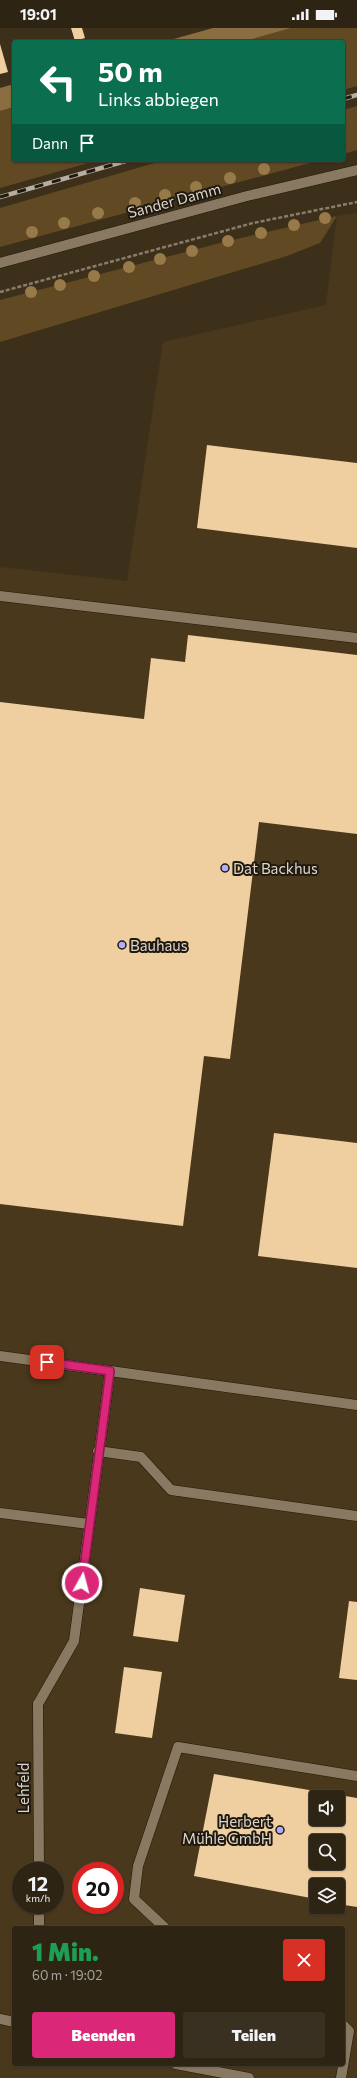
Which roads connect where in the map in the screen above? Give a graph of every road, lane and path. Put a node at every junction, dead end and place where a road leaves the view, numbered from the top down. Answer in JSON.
{"nodes":[{"id":1,"x":357,"y":170,"type":"edge"},
{"id":2,"x":357,"y":202,"type":"edge"},
{"id":3,"x":0,"y":263,"type":"edge"},
{"id":4,"x":0,"y":292,"type":"edge"},
{"id":5,"x":0,"y":596,"type":"edge"},
{"id":6,"x":357,"y":638,"type":"edge"},
{"id":7,"x":0,"y":1356,"type":"edge"},
{"id":8,"x":110,"y":1371,"type":"junction"},
{"id":9,"x":357,"y":1405,"type":"edge"},
{"id":10,"x":98,"y":1451,"type":"junction"},
{"id":11,"x":0,"y":1513,"type":"edge"},
{"id":12,"x":357,"y":1516,"type":"edge"},
{"id":13,"x":89,"y":1524,"type":"junction"},
{"id":14,"x":357,"y":1776,"type":"edge"},
{"id":15,"x":39,"y":1862,"type":"edge"},
{"id":16,"x":39,"y":1914,"type":"edge"},
{"id":17,"x":39,"y":1926,"type":"edge"},
{"id":18,"x":163,"y":1926,"type":"edge"},
{"id":19,"x":0,"y":2019,"type":"edge"},
{"id":20,"x":12,"y":2022,"type":"edge"},
{"id":21,"x":345,"y":2027,"type":"edge"},
{"id":22,"x":345,"y":2054,"type":"edge"},
{"id":23,"x":186,"y":2066,"type":"edge"},
{"id":24,"x":343,"y":2066,"type":"edge"},
{"id":25,"x":249,"y":2078,"type":"edge"},
{"id":26,"x":341,"y":2078,"type":"edge"}],
"edges":[{"from":1,"to":3,"type":"main road","name":"Sander Damm"},
{"from":2,"to":4,"type":"path"},
{"from":5,"to":6,"type":"main road"},
{"from":7,"to":8,"type":"main road"},
{"from":8,"to":9,"type":"main road"},
{"from":8,"to":10,"type":"main road"},
{"from":10,"to":12,"type":"main road"},
{"from":10,"to":13,"type":"main road"},
{"from":11,"to":13,"type":"main road"},
{"from":13,"to":15,"type":"main road","name":"Lehfeld"},
{"from":14,"to":18,"type":"main road"},
{"from":16,"to":17,"type":"main road"},
{"from":19,"to":20,"type":"main road"},
{"from":21,"to":22,"type":"main road"},
{"from":23,"to":25,"type":"main road"},
{"from":24,"to":26,"type":"main road"}]}
